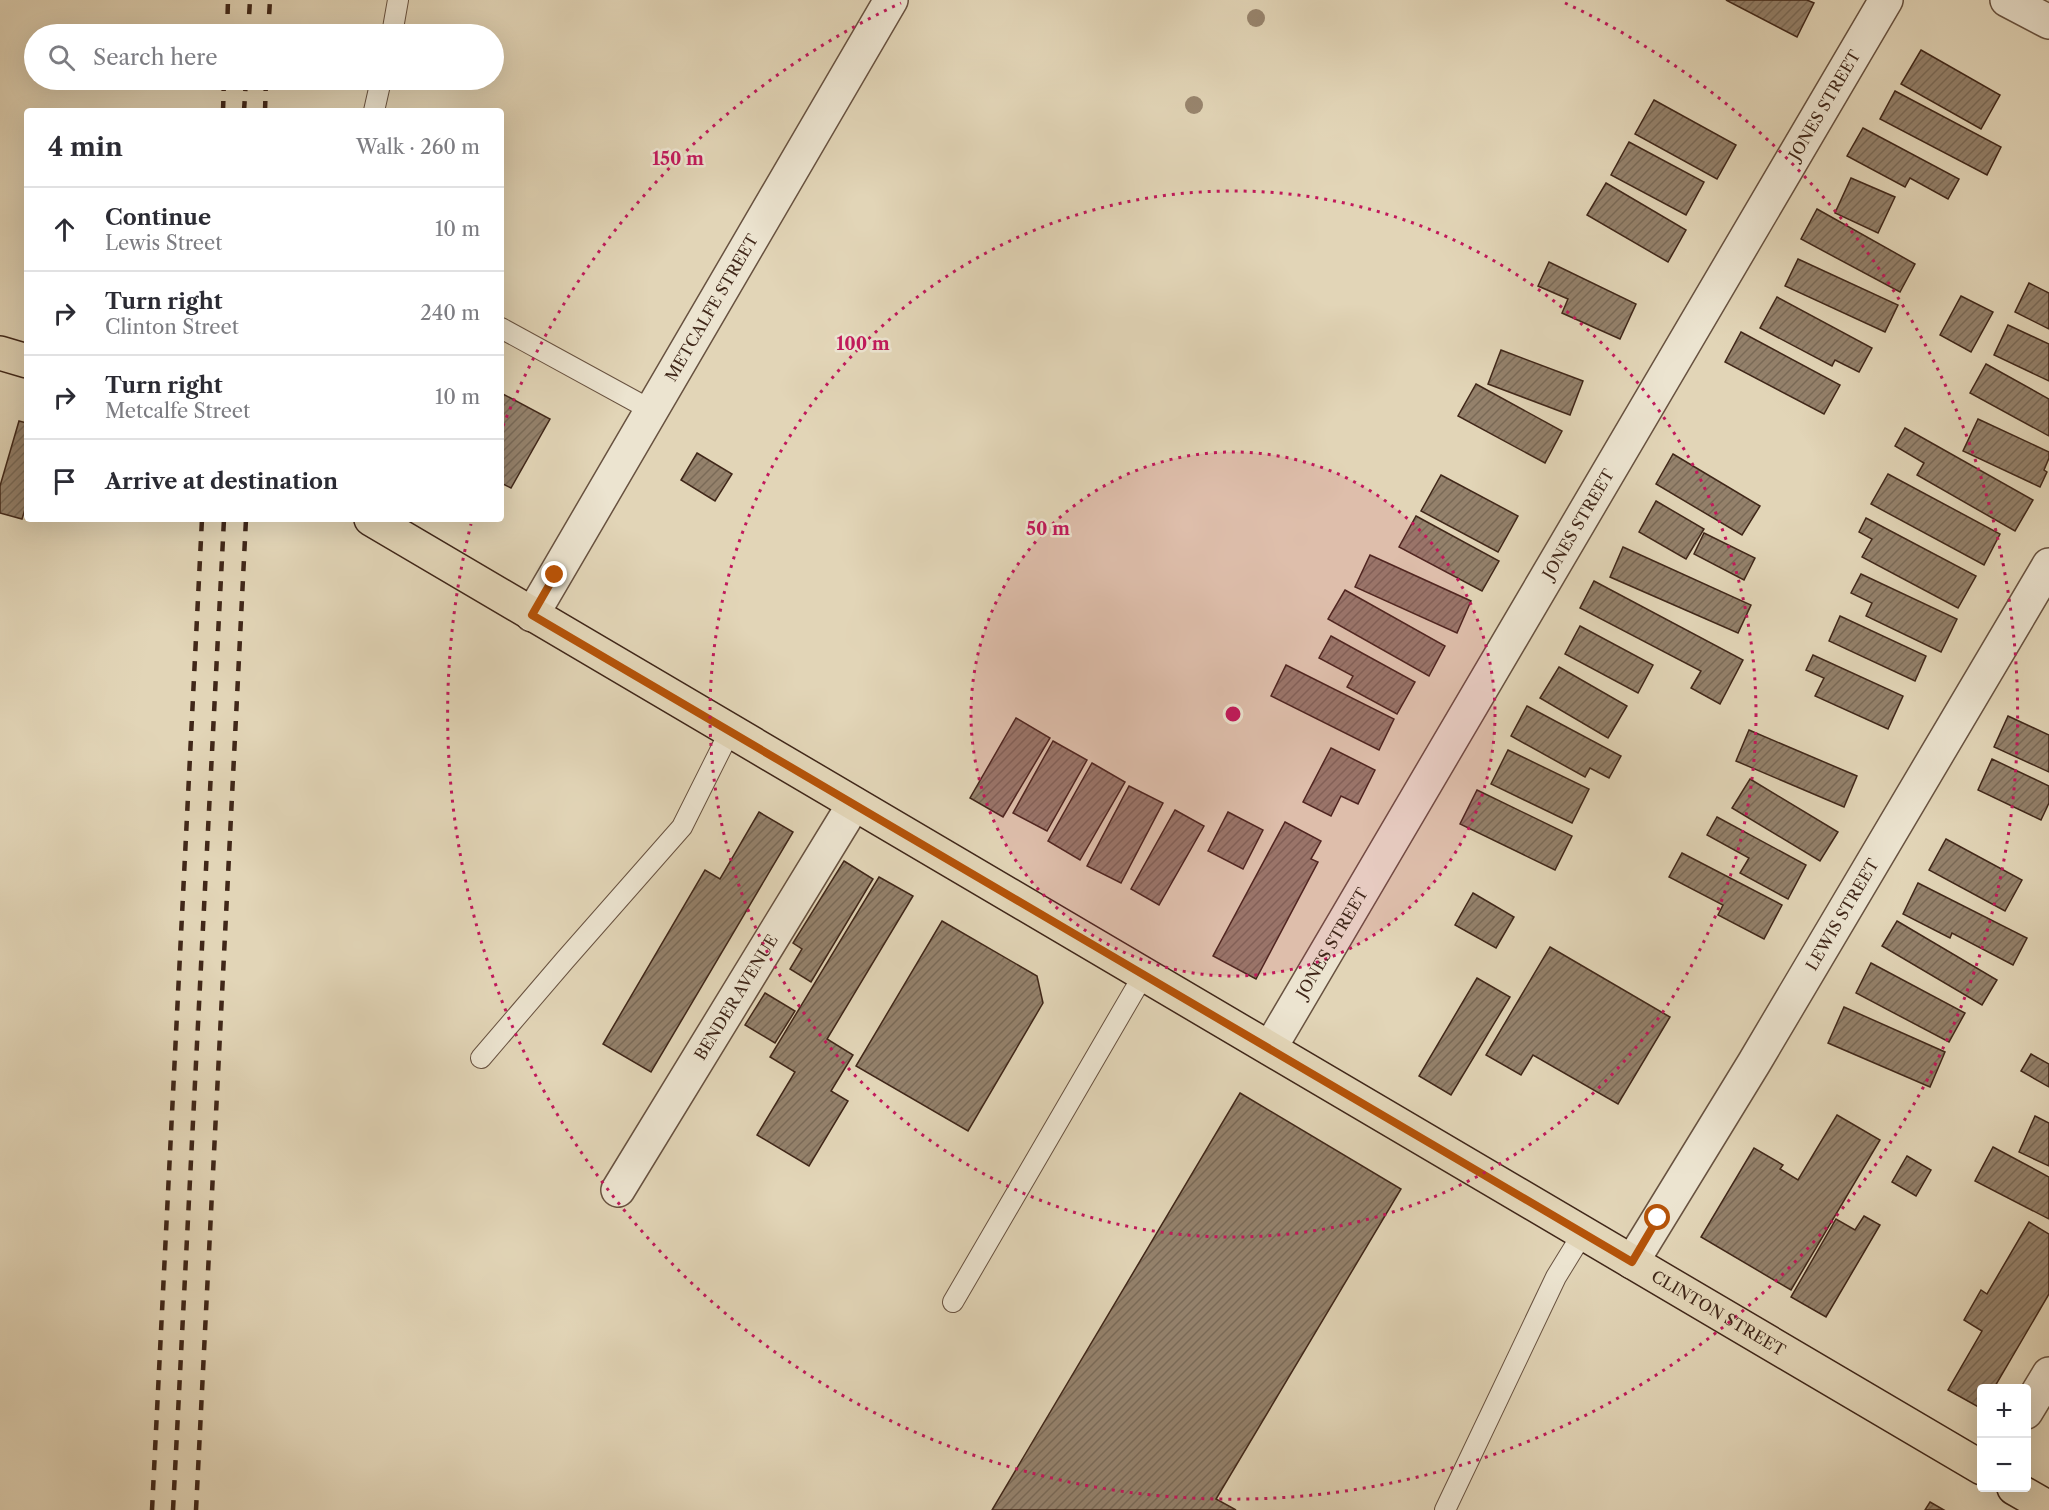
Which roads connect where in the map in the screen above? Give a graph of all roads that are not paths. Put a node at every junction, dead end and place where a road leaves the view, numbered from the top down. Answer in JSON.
{"nodes":[{"id":1,"x":398,"y":0,"type":"edge"},
{"id":2,"x":891,"y":0,"type":"edge"},
{"id":3,"x":1886,"y":0,"type":"edge"},
{"id":4,"x":2007,"y":0,"type":"edge"},
{"id":5,"x":2049,"y":22,"type":"edge"},
{"id":6,"x":394,"y":24,"type":"edge"},
{"id":7,"x":379,"y":90,"type":"edge"},
{"id":8,"x":375,"y":108,"type":"edge"},
{"id":9,"x":504,"y":330,"type":"edge"},
{"id":10,"x":0,"y":353,"type":"edge"},
{"id":11,"x":24,"y":360,"type":"edge"},
{"id":12,"x":651,"y":410,"type":"junction"},
{"id":13,"x":376,"y":522,"type":"edge"},
{"id":14,"x":2049,"y":565,"type":"edge"},
{"id":15,"x":532,"y":615,"type":"junction"},
{"id":16,"x":730,"y":731,"type":"junction"},
{"id":17,"x":854,"y":804,"type":"junction"},
{"id":18,"x":1144,"y":974,"type":"junction"},
{"id":19,"x":1270,"y":1048,"type":"junction"},
{"id":20,"x":481,"y":1058,"type":"dead end"},
{"id":21,"x":618,"y":1190,"type":"dead end"},
{"id":22,"x":1583,"y":1233,"type":"junction"},
{"id":23,"x":1632,"y":1262,"type":"junction"},
{"id":24,"x":953,"y":1302,"type":"dead end"},
{"id":25,"x":2049,"y":1374,"type":"edge"},
{"id":26,"x":2031,"y":1404,"type":"edge"},
{"id":27,"x":1977,"y":1465,"type":"edge"},
{"id":28,"x":2021,"y":1492,"type":"edge"},
{"id":29,"x":2049,"y":1508,"type":"edge"},
{"id":30,"x":1445,"y":1510,"type":"edge"}],
"edges":[{"from":1,"to":6,"type":"lane"},
{"from":2,"to":12,"type":"street","name":"METCALFE STREET"},
{"from":3,"to":19,"type":"street","name":"JONES STREET"},
{"from":4,"to":5,"type":"street"},
{"from":7,"to":8,"type":"lane"},
{"from":9,"to":12,"type":"lane"},
{"from":10,"to":11,"type":"main road"},
{"from":12,"to":15,"type":"street","name":"METCALFE STREET"},
{"from":13,"to":15,"type":"main road","name":"CLINTON STREET"},
{"from":14,"to":23,"type":"street","name":"LEWIS STREET"},
{"from":15,"to":16,"type":"main road","name":"CLINTON STREET"},
{"from":16,"to":17,"type":"main road","name":"CLINTON STREET"},
{"from":16,"to":20,"type":"lane"},
{"from":17,"to":18,"type":"main road","name":"CLINTON STREET"},
{"from":17,"to":21,"type":"street","name":"BENDER AVENUE"},
{"from":18,"to":19,"type":"main road","name":"CLINTON STREET"},
{"from":18,"to":24,"type":"lane"},
{"from":19,"to":22,"type":"main road","name":"CLINTON STREET"},
{"from":22,"to":23,"type":"main road","name":"CLINTON STREET"},
{"from":22,"to":30,"type":"lane"},
{"from":23,"to":27,"type":"main road","name":"CLINTON STREET"},
{"from":25,"to":26,"type":"street"},
{"from":28,"to":29,"type":"main road"}]}
